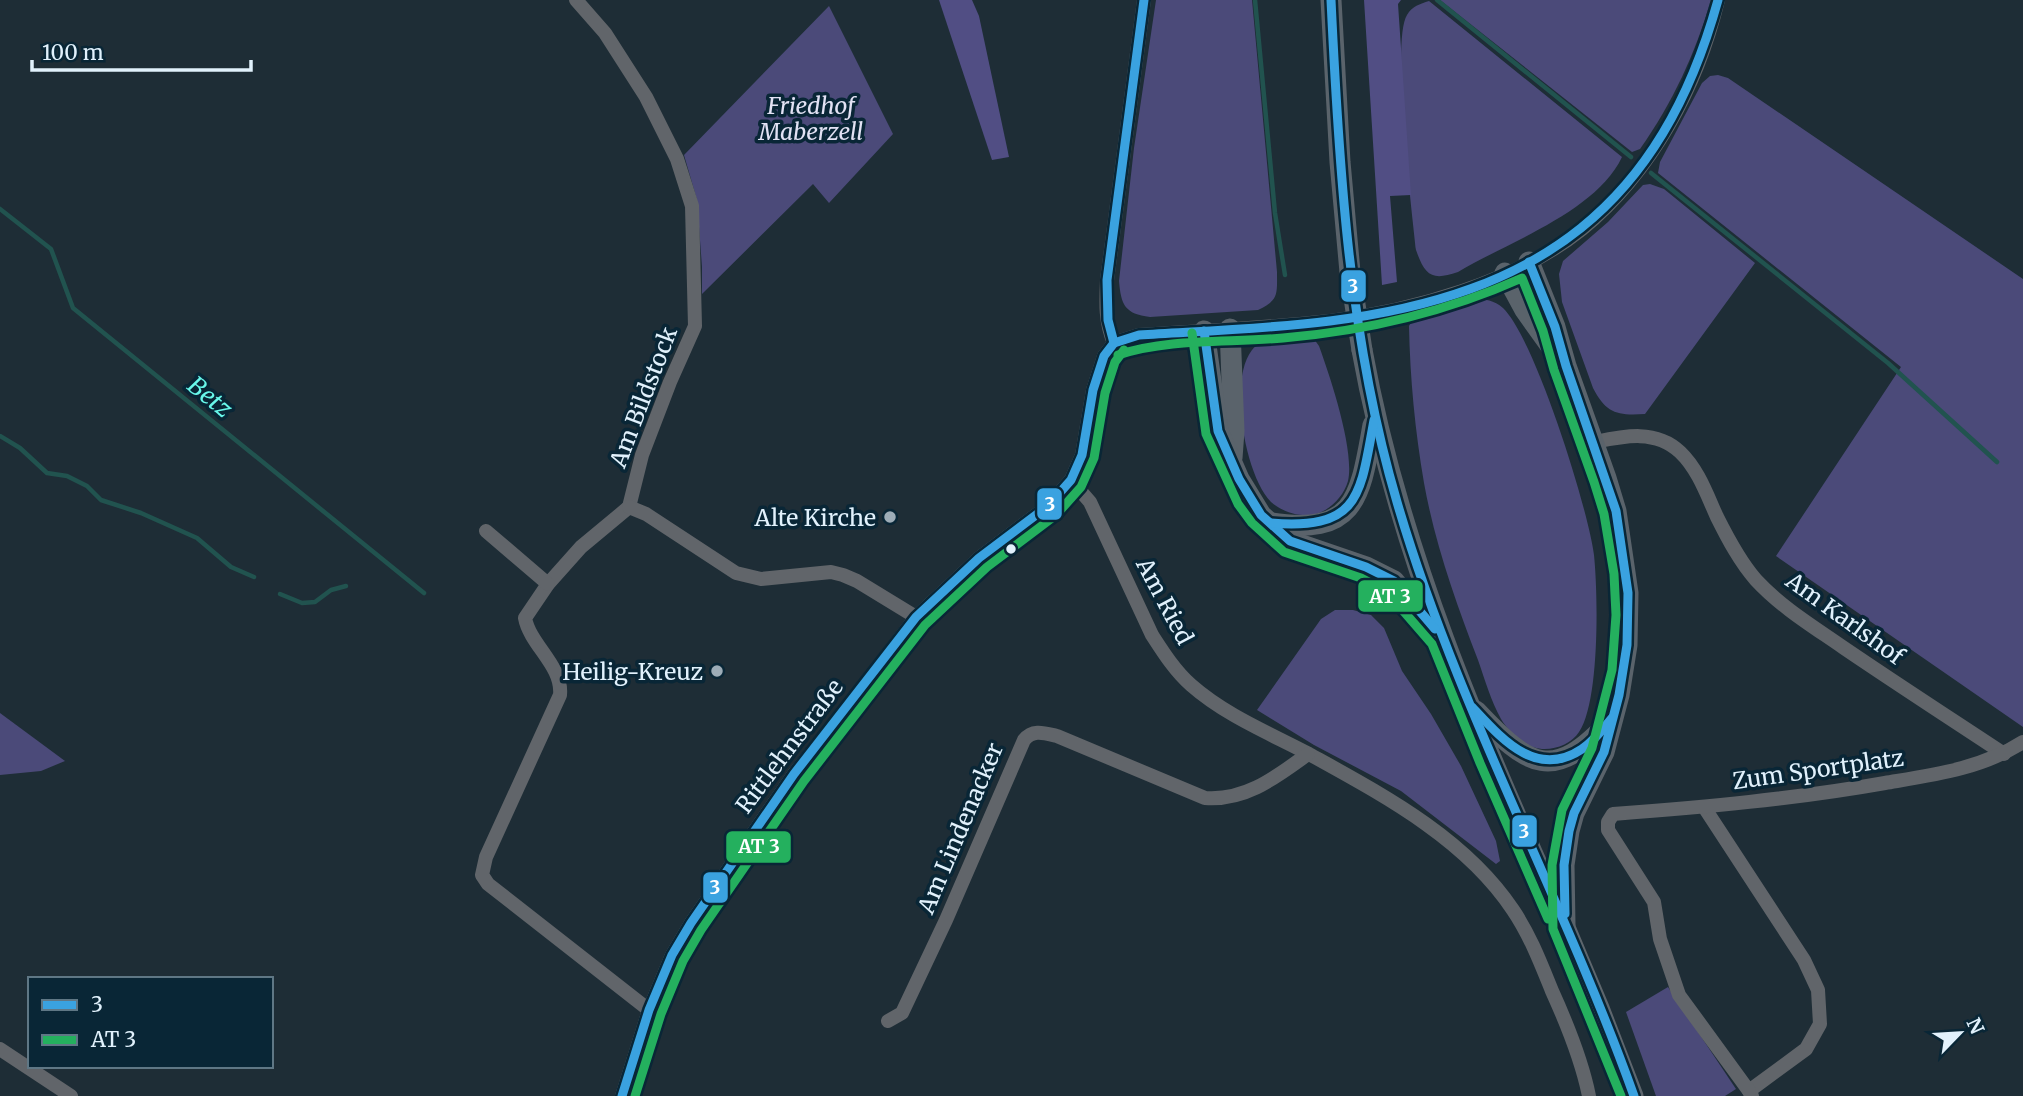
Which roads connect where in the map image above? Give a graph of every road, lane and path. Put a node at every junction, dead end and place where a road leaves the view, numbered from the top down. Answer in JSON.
{"nodes":[{"id":1,"x":576,"y":0,"type":"edge"},
{"id":2,"x":1144,"y":0,"type":"edge"},
{"id":3,"x":1331,"y":0,"type":"edge"},
{"id":4,"x":1718,"y":0,"type":"edge"},
{"id":5,"x":1529,"y":262,"type":"junction"},
{"id":6,"x":1506,"y":273,"type":"junction"},
{"id":7,"x":1230,"y":329,"type":"junction"},
{"id":8,"x":1205,"y":331,"type":"junction"},
{"id":9,"x":1114,"y":344,"type":"junction"},
{"id":10,"x":1566,"y":366,"type":"junction"},
{"id":11,"x":1375,"y":416,"type":"junction"},
{"id":12,"x":1595,"y":442,"type":"junction"},
{"id":13,"x":1232,"y":460,"type":"junction"},
{"id":14,"x":1072,"y":480,"type":"junction"},
{"id":15,"x":629,"y":507,"type":"junction"},
{"id":16,"x":1271,"y":523,"type":"junction"},
{"id":17,"x":486,"y":531,"type":"dead end"},
{"id":18,"x":548,"y":584,"type":"junction"},
{"id":19,"x":916,"y":617,"type":"junction"},
{"id":20,"x":1443,"y":638,"type":"junction"},
{"id":21,"x":1468,"y":703,"type":"junction"},
{"id":22,"x":1612,"y":718,"type":"junction"},
{"id":23,"x":2023,"y":742,"type":"edge"},
{"id":24,"x":1308,"y":754,"type":"junction"},
{"id":25,"x":2004,"y":754,"type":"junction"},
{"id":26,"x":1704,"y":807,"type":"junction"},
{"id":27,"x":1565,"y":925,"type":"junction"},
{"id":28,"x":649,"y":1010,"type":"junction"},
{"id":29,"x":888,"y":1021,"type":"dead end"},
{"id":30,"x":0,"y":1049,"type":"edge"},
{"id":31,"x":28,"y":1068,"type":"edge"},
{"id":32,"x":29,"y":1068,"type":"edge"},
{"id":33,"x":1751,"y":1093,"type":"edge"},
{"id":34,"x":71,"y":1096,"type":"edge"},
{"id":35,"x":622,"y":1096,"type":"edge"},
{"id":36,"x":1589,"y":1096,"type":"edge"},
{"id":37,"x":1634,"y":1096,"type":"edge"}],
"edges":[{"from":1,"to":15,"type":"street","name":"Am Bildstock"},
{"from":2,"to":9,"type":"street"},
{"from":3,"to":11,"type":"highway","bridge":true},
{"from":4,"to":5,"type":"street"},
{"from":5,"to":6,"type":"street"},
{"from":5,"to":10,"type":"highway"},
{"from":6,"to":7,"type":"street"},
{"from":6,"to":10,"type":"highway"},
{"from":7,"to":8,"type":"street"},
{"from":7,"to":13,"type":"highway"},
{"from":8,"to":9,"type":"street"},
{"from":8,"to":13,"type":"highway"},
{"from":9,"to":14,"type":"street"},
{"from":10,"to":12,"type":"highway"},
{"from":11,"to":16,"type":"highway"},
{"from":11,"to":20,"type":"highway"},
{"from":12,"to":22,"type":"highway"},
{"from":12,"to":25,"type":"street","name":"Am Karlshof"},
{"from":13,"to":16,"type":"highway"},
{"from":14,"to":19,"type":"street","name":"Rittlehnstraße"},
{"from":14,"to":24,"type":"street","name":"Am Ried"},
{"from":15,"to":18,"type":"street"},
{"from":15,"to":19,"type":"street"},
{"from":16,"to":20,"type":"highway"},
{"from":17,"to":18,"type":"street"},
{"from":18,"to":28,"type":"street"},
{"from":19,"to":28,"type":"street","name":"Rittlehnstraße"},
{"from":20,"to":21,"type":"highway"},
{"from":21,"to":22,"type":"highway"},
{"from":21,"to":27,"type":"highway"},
{"from":22,"to":27,"type":"highway"},
{"from":23,"to":25,"type":"street","name":"Zum Sportplatz"},
{"from":24,"to":29,"type":"street","name":"Am Lindenacker"},
{"from":24,"to":36,"type":"street","name":"Am Ried"},
{"from":25,"to":26,"type":"street","name":"Zum Sportplatz"},
{"from":26,"to":33,"type":"street"},
{"from":26,"to":33,"type":"street","name":"Zum Sportplatz"},
{"from":27,"to":37,"type":"main road"},
{"from":28,"to":35,"type":"street","name":"Rittlehnstraße"},
{"from":30,"to":31,"type":"street"},
{"from":32,"to":34,"type":"street"}]}
